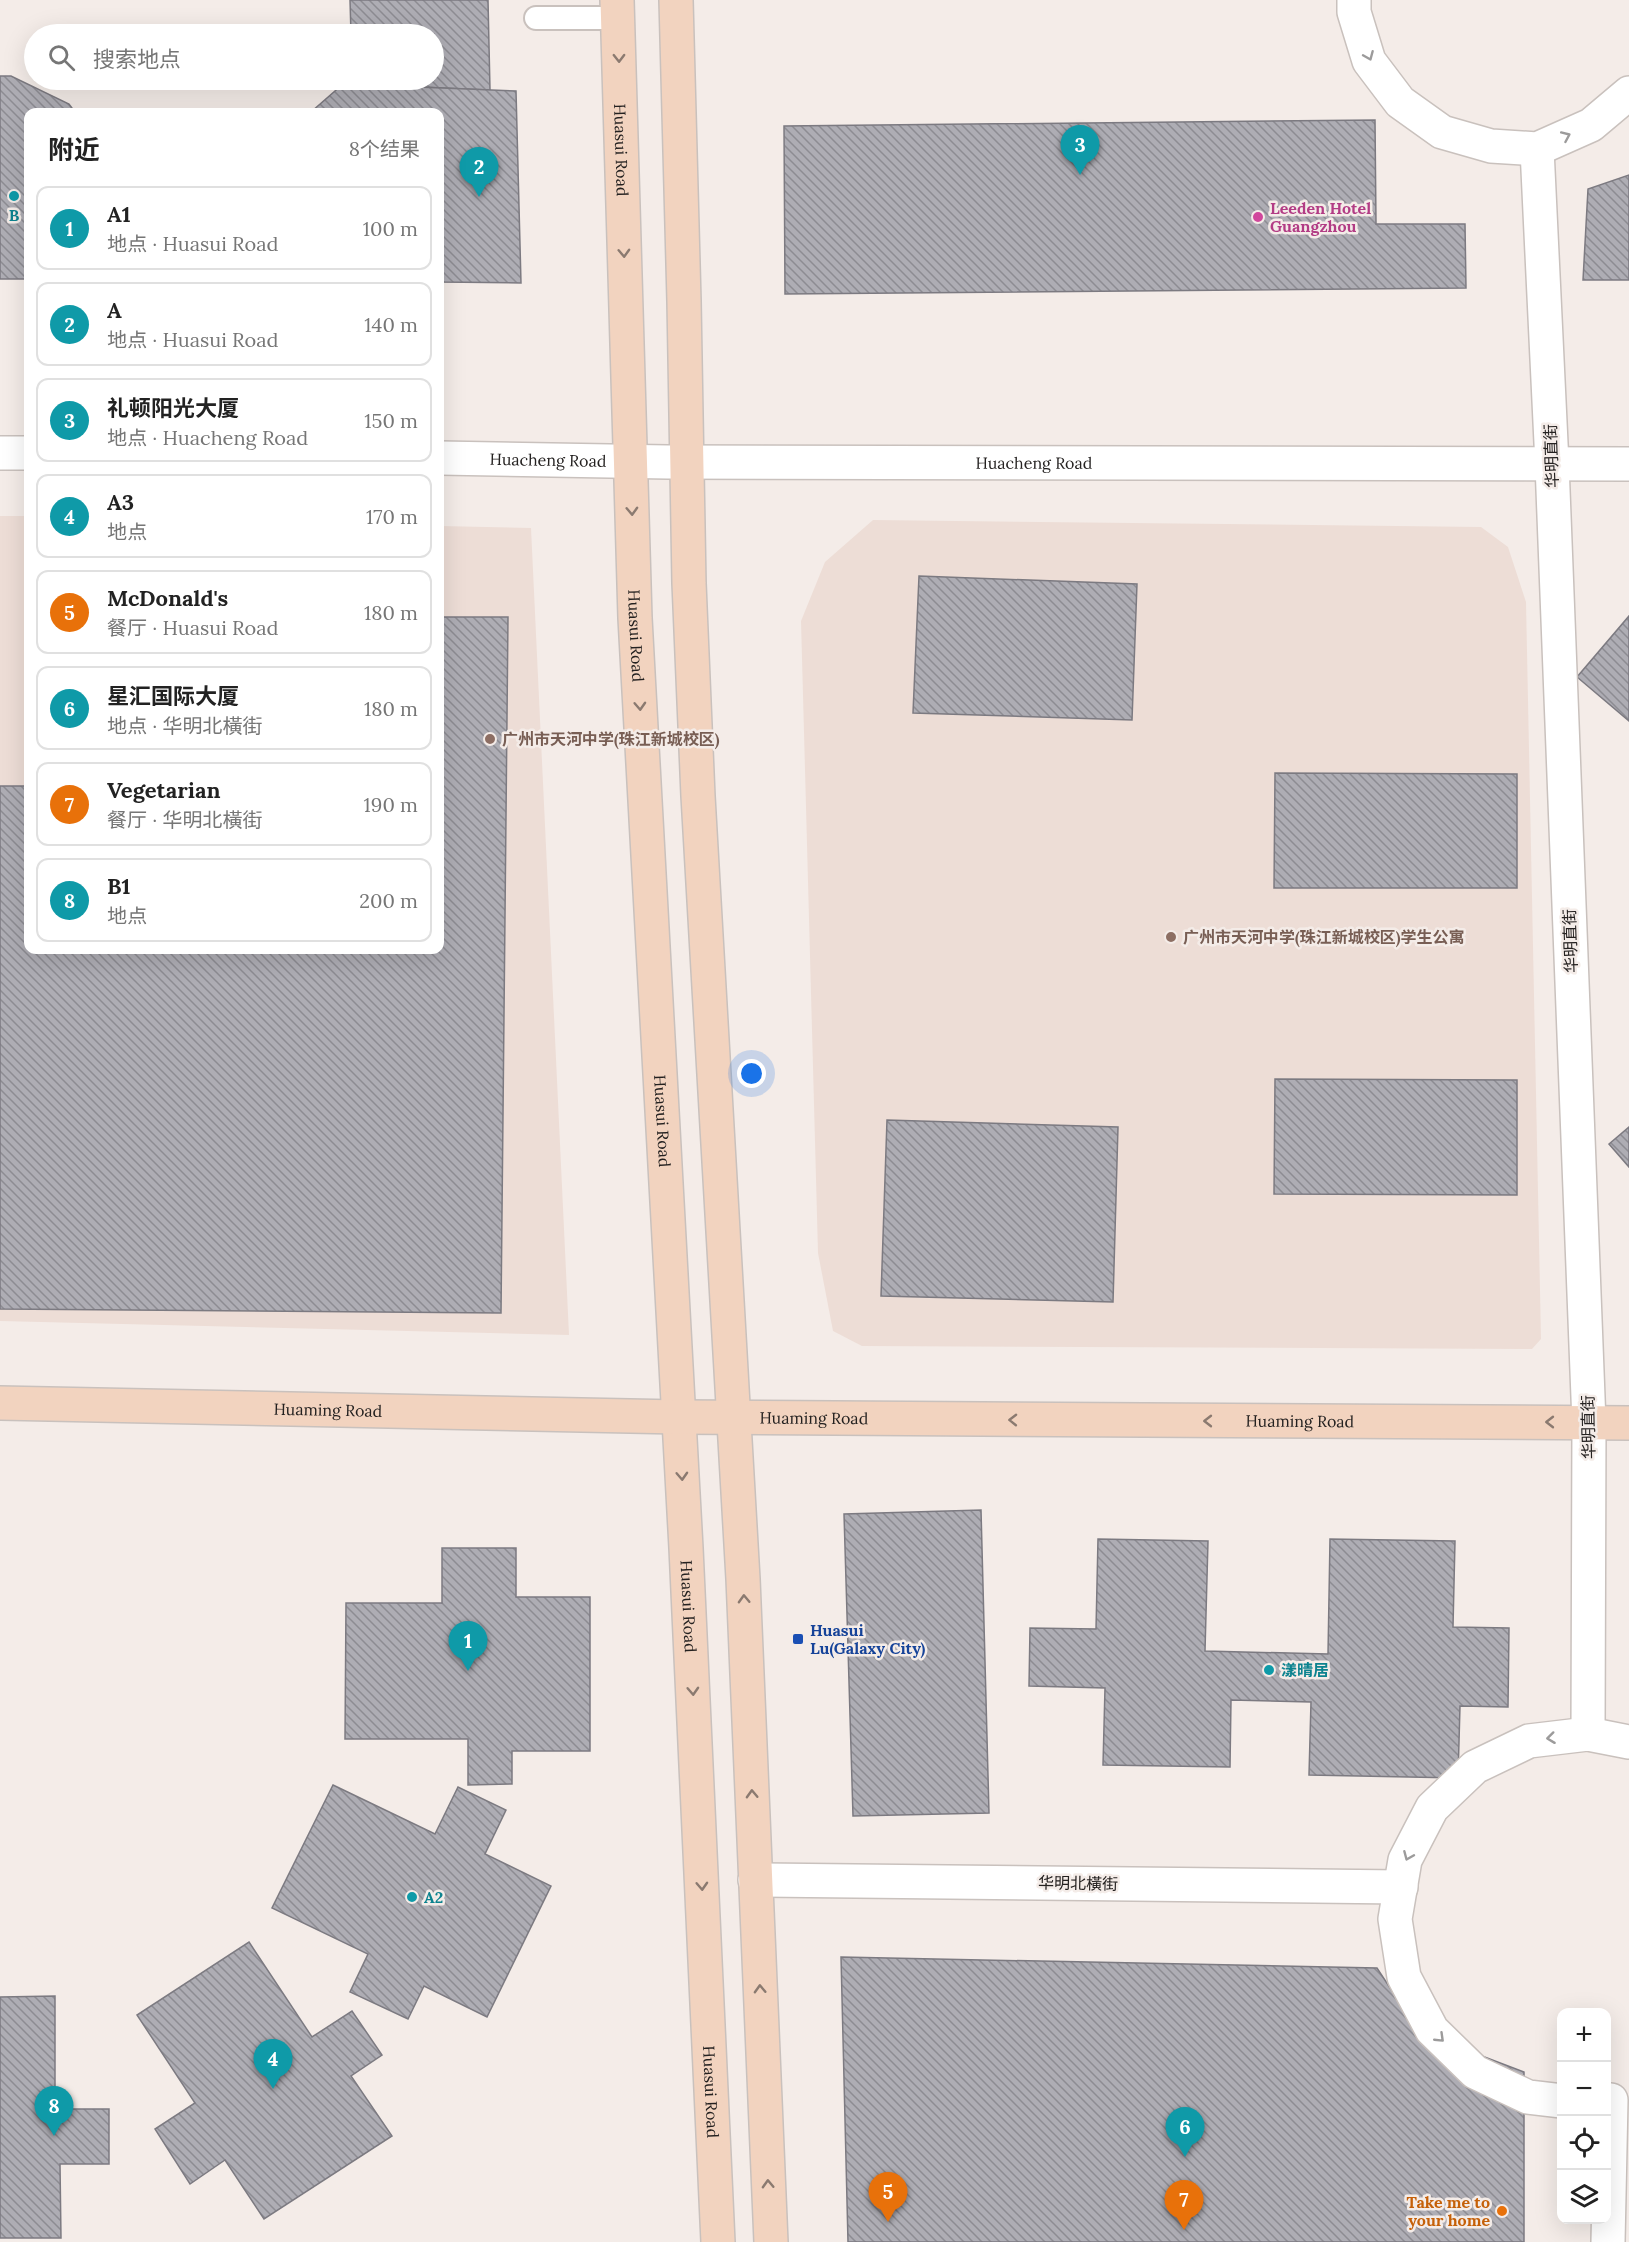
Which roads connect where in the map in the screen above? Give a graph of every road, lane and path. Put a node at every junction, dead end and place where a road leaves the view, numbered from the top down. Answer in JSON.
{"nodes":[{"id":1,"x":676,"y":0,"type":"edge"},
{"id":2,"x":1354,"y":0,"type":"edge"},
{"id":3,"x":618,"y":9,"type":"edge"},
{"id":4,"x":536,"y":18,"type":"dead end"},
{"id":5,"x":1629,"y":93,"type":"edge"},
{"id":6,"x":1537,"y":149,"type":"junction"},
{"id":7,"x":0,"y":453,"type":"edge"},
{"id":8,"x":24,"y":453,"type":"edge"},
{"id":9,"x":444,"y":458,"type":"edge"},
{"id":10,"x":630,"y":461,"type":"junction"},
{"id":11,"x":687,"y":461,"type":"junction"},
{"id":12,"x":1552,"y":464,"type":"junction"},
{"id":13,"x":1629,"y":464,"type":"edge"},
{"id":14,"x":0,"y":1403,"type":"edge"},
{"id":15,"x":679,"y":1417,"type":"junction"},
{"id":16,"x":734,"y":1417,"type":"junction"},
{"id":17,"x":1589,"y":1423,"type":"junction"},
{"id":18,"x":1629,"y":1423,"type":"edge"},
{"id":19,"x":1588,"y":1734,"type":"junction"},
{"id":20,"x":1629,"y":1742,"type":"edge"},
{"id":21,"x":755,"y":1880,"type":"junction"},
{"id":22,"x":1401,"y":1887,"type":"junction"},
{"id":23,"x":1616,"y":2099,"type":"edge"},
{"id":24,"x":1557,"y":2101,"type":"edge"},
{"id":25,"x":718,"y":2242,"type":"edge"},
{"id":26,"x":771,"y":2242,"type":"edge"},
{"id":27,"x":1608,"y":2242,"type":"edge"}],
"edges":[{"from":1,"to":11,"type":"street"},
{"from":2,"to":6,"type":"street","one_way":true},
{"from":3,"to":4,"type":"lane"},
{"from":3,"to":10,"type":"street","name":"Huasui Road","one_way":true},
{"from":6,"to":5,"type":"street","one_way":true},
{"from":6,"to":12,"type":"street","name":"华明直街"},
{"from":7,"to":8,"type":"street"},
{"from":9,"to":10,"type":"street","name":"Huacheng Road"},
{"from":10,"to":11,"type":"street","name":"Huacheng Road"},
{"from":10,"to":15,"type":"street","name":"Huasui Road","one_way":true},
{"from":11,"to":12,"type":"street","name":"Huacheng Road"},
{"from":11,"to":16,"type":"street"},
{"from":12,"to":13,"type":"street","name":"Huacheng Road"},
{"from":12,"to":17,"type":"street","name":"华明直街"},
{"from":14,"to":15,"type":"street","name":"Huaming Road"},
{"from":15,"to":16,"type":"street","name":"Huaming Road"},
{"from":15,"to":25,"type":"street","name":"Huasui Road","one_way":true},
{"from":17,"to":16,"type":"street","name":"Huaming Road","one_way":true},
{"from":21,"to":16,"type":"street","one_way":true},
{"from":17,"to":18,"type":"street","name":"Huaming Road"},
{"from":17,"to":19,"type":"street","name":"华明直街"},
{"from":19,"to":20,"type":"street"},
{"from":19,"to":22,"type":"street","one_way":true},
{"from":21,"to":22,"type":"street","name":"华明北橫街"},
{"from":26,"to":21,"type":"street","one_way":true},
{"from":22,"to":24,"type":"street","one_way":true},
{"from":23,"to":27,"type":"street"}]}
